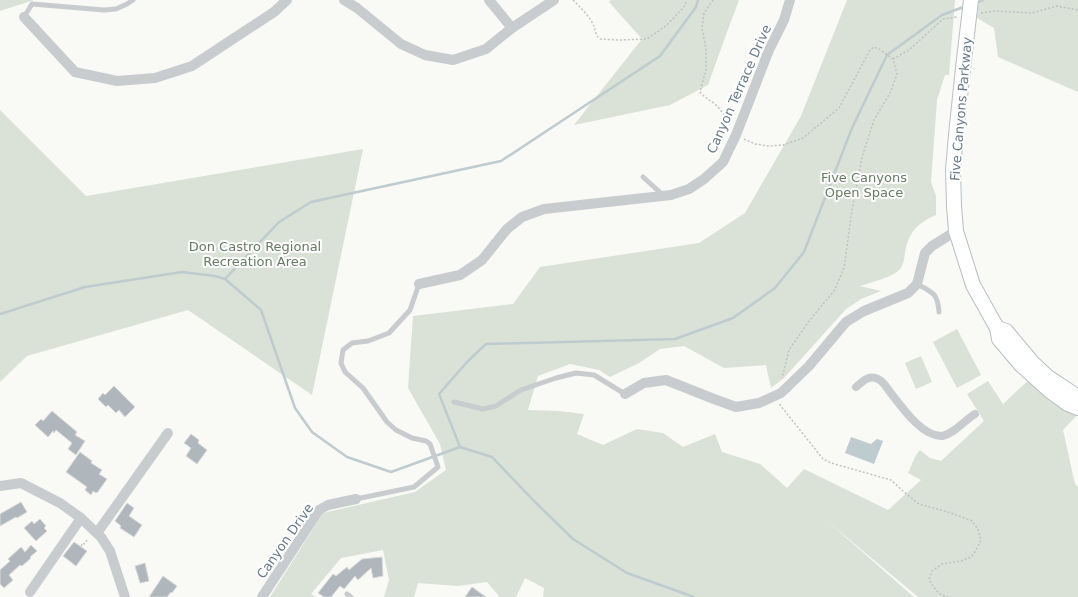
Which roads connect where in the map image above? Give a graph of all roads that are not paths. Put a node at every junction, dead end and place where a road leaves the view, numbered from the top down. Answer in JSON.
{"nodes":[{"id":1,"x":133,"y":0,"type":"edge"},
{"id":2,"x":287,"y":0,"type":"edge"},
{"id":3,"x":344,"y":0,"type":"edge"},
{"id":4,"x":488,"y":0,"type":"edge"},
{"id":5,"x":554,"y":0,"type":"edge"},
{"id":6,"x":790,"y":0,"type":"edge"},
{"id":7,"x":971,"y":0,"type":"edge"},
{"id":8,"x":24,"y":18,"type":"joint"},
{"id":9,"x":512,"y":28,"type":"junction"},
{"id":10,"x":643,"y":178,"type":"dead end"},
{"id":11,"x":664,"y":196,"type":"junction"},
{"id":12,"x":956,"y":231,"type":"junction"},
{"id":13,"x":419,"y":284,"type":"joint"},
{"id":14,"x":917,"y":284,"type":"junction"},
{"id":15,"x":940,"y":312,"type":"dead end"},
{"id":16,"x":997,"y":328,"type":"junction"},
{"id":17,"x":856,"y":387,"type":"dead end"},
{"id":18,"x":625,"y":394,"type":"joint"},
{"id":19,"x":1078,"y":397,"type":"edge"},
{"id":20,"x":454,"y":402,"type":"dead end"},
{"id":21,"x":1078,"y":408,"type":"edge"},
{"id":22,"x":975,"y":414,"type":"dead end"},
{"id":23,"x":168,"y":433,"type":"dead end"},
{"id":24,"x":0,"y":486,"type":"edge"},
{"id":25,"x":356,"y":499,"type":"joint"},
{"id":26,"x":81,"y":518,"type":"junction"},
{"id":27,"x":93,"y":535,"type":"junction"},
{"id":28,"x":30,"y":592,"type":"dead end"},
{"id":29,"x":125,"y":597,"type":"edge"},
{"id":30,"x":262,"y":597,"type":"edge"}],
"edges":[{"from":1,"to":8,"type":"lane"},
{"from":2,"to":8,"type":"street"},
{"from":3,"to":9,"type":"street"},
{"from":4,"to":9,"type":"street"},
{"from":5,"to":9,"type":"street"},
{"from":6,"to":11,"type":"street","name":"Canyon Terrace Drive"},
{"from":7,"to":12,"type":"main road","name":"Five Canyons Parkway","bridge":true},
{"from":10,"to":11,"type":"lane"},
{"from":11,"to":13,"type":"street","name":"Canyon Terrace Drive"},
{"from":12,"to":14,"type":"street"},
{"from":12,"to":16,"type":"main road","name":"Five Canyons Parkway"},
{"from":13,"to":25,"type":"lane"},
{"from":14,"to":15,"type":"lane"},
{"from":14,"to":18,"type":"street"},
{"from":16,"to":19,"type":"main road","name":"Five Canyons Parkway"},
{"from":16,"to":21,"type":"main road","name":"Five Canyons Parkway"},
{"from":17,"to":22,"type":"street"},
{"from":18,"to":20,"type":"lane"},
{"from":23,"to":27,"type":"street"},
{"from":24,"to":26,"type":"street"},
{"from":25,"to":30,"type":"street","name":"Canyon Drive"},
{"from":26,"to":27,"type":"street"},
{"from":26,"to":28,"type":"street"},
{"from":27,"to":29,"type":"street"}]}
